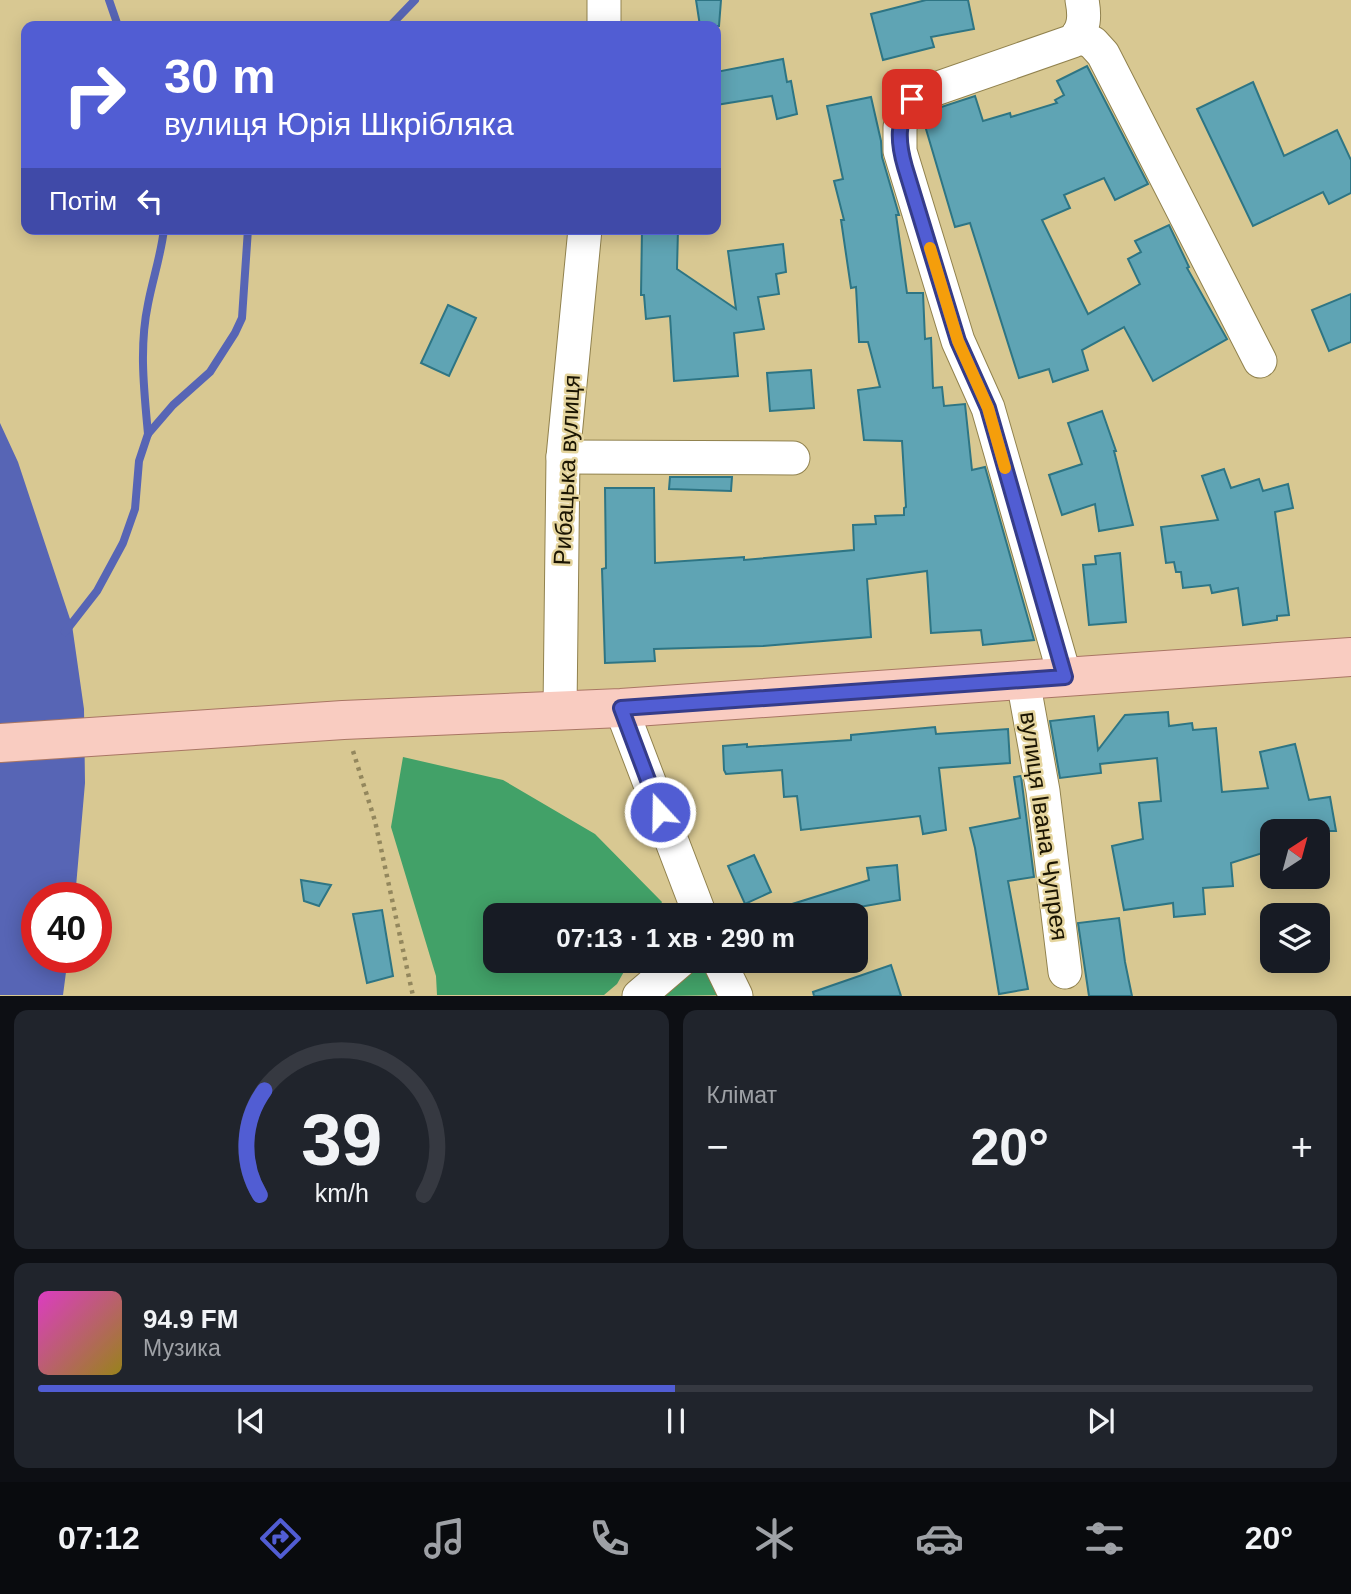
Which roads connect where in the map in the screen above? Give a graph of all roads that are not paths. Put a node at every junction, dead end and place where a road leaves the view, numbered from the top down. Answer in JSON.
{"nodes":[{"id":1,"x":604,"y":0,"type":"edge"},
{"id":2,"x":1082,"y":0,"type":"edge"},
{"id":3,"x":604,"y":21,"type":"edge"},
{"id":4,"x":1078,"y":36,"type":"junction"},
{"id":5,"x":584,"y":235,"type":"edge"},
{"id":6,"x":1260,"y":361,"type":"dead end"},
{"id":7,"x":563,"y":457,"type":"junction"},
{"id":8,"x":793,"y":458,"type":"dead end"},
{"id":9,"x":1351,"y":657,"type":"edge"},
{"id":10,"x":1065,"y":677,"type":"junction"},
{"id":11,"x":1023,"y":680,"type":"junction"},
{"id":12,"x":621,"y":708,"type":"junction"},
{"id":13,"x":560,"y":710,"type":"junction"},
{"id":14,"x":0,"y":743,"type":"edge"},
{"id":15,"x":694,"y":903,"type":"edge"},
{"id":16,"x":1065,"y":972,"type":"dead end"},
{"id":17,"x":666,"y":973,"type":"edge"},
{"id":18,"x":725,"y":973,"type":"edge"},
{"id":19,"x":639,"y":996,"type":"edge"},
{"id":20,"x":736,"y":996,"type":"edge"}],
"edges":[{"from":1,"to":3,"type":"street"},
{"from":2,"to":4,"type":"street"},
{"from":4,"to":6,"type":"street"},
{"from":4,"to":10,"type":"street"},
{"from":5,"to":7,"type":"street","name":"Рибацька вулиця"},
{"from":7,"to":8,"type":"street"},
{"from":7,"to":13,"type":"street","name":"Рибацька вулиця"},
{"from":9,"to":10,"type":"main road"},
{"from":10,"to":11,"type":"main road"},
{"from":11,"to":12,"type":"main road"},
{"from":11,"to":16,"type":"street","name":"вулиця Івана Чупрея"},
{"from":12,"to":13,"type":"main road"},
{"from":12,"to":15,"type":"street"},
{"from":13,"to":14,"type":"main road"},
{"from":17,"to":19,"type":"street"},
{"from":18,"to":20,"type":"street"}]}
